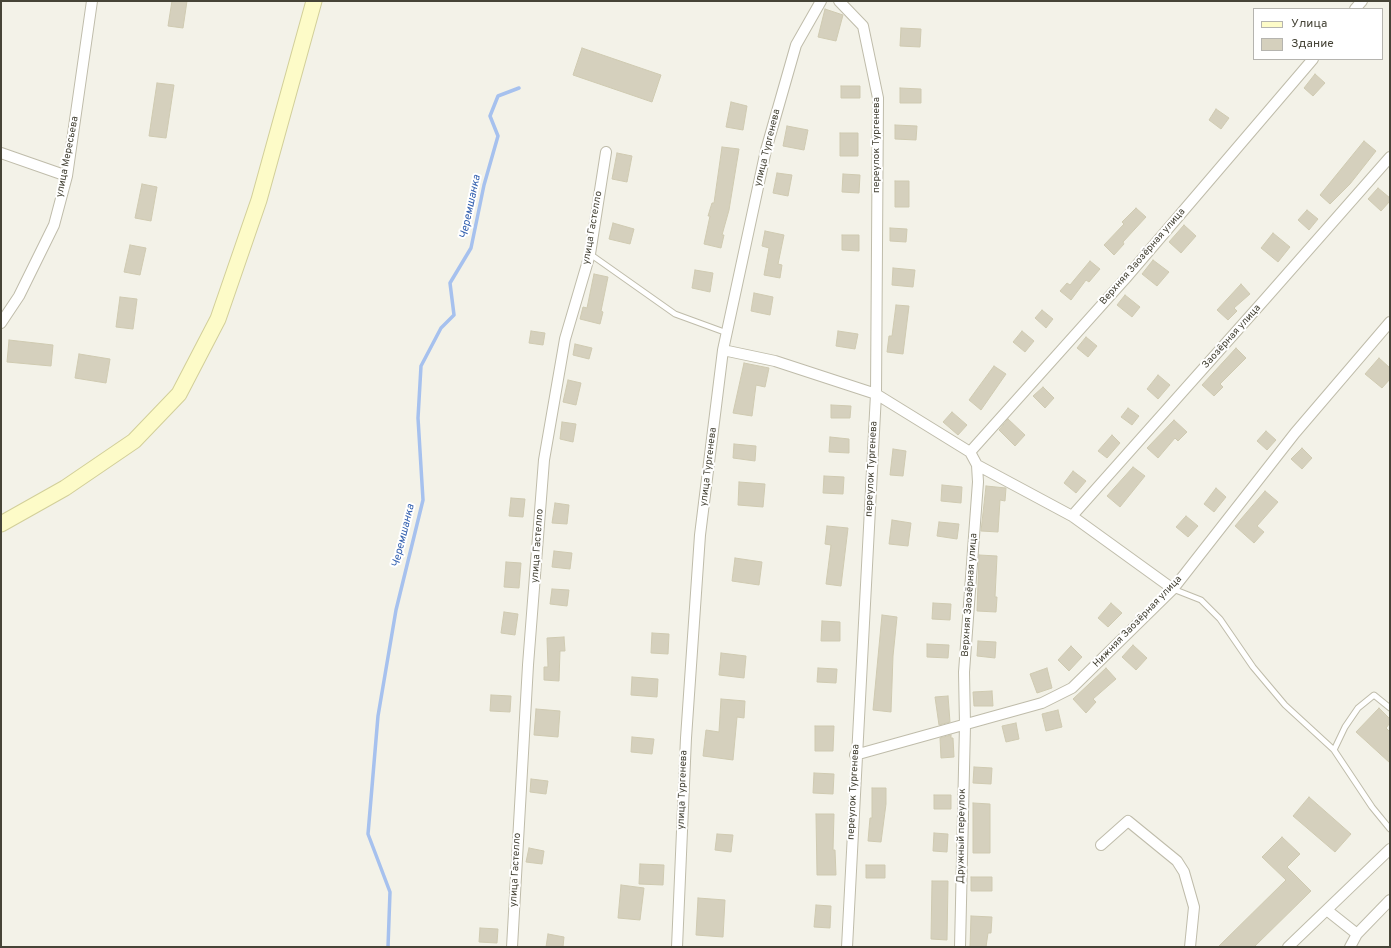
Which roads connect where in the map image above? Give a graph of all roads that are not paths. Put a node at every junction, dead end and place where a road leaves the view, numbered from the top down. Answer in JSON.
{"nodes":[{"id":1,"x":92,"y":1,"type":"edge"},
{"id":2,"x":314,"y":1,"type":"edge"},
{"id":3,"x":821,"y":1,"type":"edge"},
{"id":4,"x":839,"y":1,"type":"edge"},
{"id":5,"x":1312,"y":60,"type":"edge"},
{"id":6,"x":606,"y":152,"type":"dead end"},
{"id":7,"x":1,"y":153,"type":"edge"},
{"id":8,"x":1390,"y":157,"type":"edge"},
{"id":9,"x":67,"y":176,"type":"junction"},
{"id":10,"x":590,"y":254,"type":"junction"},
{"id":11,"x":1390,"y":322,"type":"edge"},
{"id":12,"x":1,"y":323,"type":"edge"},
{"id":13,"x":727,"y":333,"type":"junction"},
{"id":14,"x":723,"y":350,"type":"junction"},
{"id":15,"x":876,"y":394,"type":"junction"},
{"id":16,"x":970,"y":452,"type":"junction"},
{"id":17,"x":977,"y":465,"type":"junction"},
{"id":18,"x":1072,"y":516,"type":"junction"},
{"id":19,"x":1,"y":524,"type":"edge"},
{"id":20,"x":1173,"y":589,"type":"junction"},
{"id":21,"x":1390,"y":708,"type":"edge"},
{"id":22,"x":965,"y":725,"type":"junction"},
{"id":23,"x":1334,"y":750,"type":"junction"},
{"id":24,"x":855,"y":755,"type":"junction"},
{"id":25,"x":1390,"y":829,"type":"edge"},
{"id":26,"x":1101,"y":845,"type":"dead end"},
{"id":27,"x":1390,"y":849,"type":"edge"},
{"id":28,"x":1390,"y":900,"type":"edge"},
{"id":29,"x":1328,"y":911,"type":"junction"},
{"id":30,"x":1357,"y":934,"type":"junction"},
{"id":31,"x":512,"y":947,"type":"edge"},
{"id":32,"x":677,"y":947,"type":"edge"},
{"id":33,"x":847,"y":947,"type":"edge"},
{"id":34,"x":960,"y":947,"type":"edge"},
{"id":35,"x":1190,"y":947,"type":"edge"},
{"id":36,"x":1288,"y":947,"type":"edge"},
{"id":37,"x":1350,"y":947,"type":"edge"}],
"edges":[{"from":1,"to":9,"type":"street","name":"улица Мересьева"},
{"from":2,"to":19,"type":"street"},
{"from":3,"to":13,"type":"street","name":"улица Тургенева"},
{"from":4,"to":15,"type":"street","name":"переулок Тургенева"},
{"from":5,"to":16,"type":"street","name":"Верхняя Заозёрная улица"},
{"from":6,"to":10,"type":"street","name":"улица Гастелло"},
{"from":7,"to":9,"type":"street"},
{"from":8,"to":18,"type":"street","name":"Заозёрная улица"},
{"from":9,"to":12,"type":"street","name":"улица Мересьева"},
{"from":10,"to":13,"type":"lane"},
{"from":10,"to":31,"type":"street","name":"улица Гастелло"},
{"from":11,"to":20,"type":"street","name":"Нижняя Заозёрная улица"},
{"from":13,"to":14,"type":"street","name":"улица Тургенева"},
{"from":14,"to":15,"type":"street"},
{"from":14,"to":32,"type":"street","name":"улица Тургенева"},
{"from":15,"to":16,"type":"street"},
{"from":15,"to":24,"type":"street","name":"переулок Тургенева"},
{"from":16,"to":17,"type":"street"},
{"from":17,"to":18,"type":"street"},
{"from":17,"to":22,"type":"street","name":"Верхняя Заозёрная улица"},
{"from":18,"to":20,"type":"street"},
{"from":20,"to":22,"type":"street","name":"Нижняя Заозёрная улица"},
{"from":20,"to":23,"type":"lane"},
{"from":21,"to":23,"type":"lane"},
{"from":22,"to":24,"type":"street","name":"Нижняя Заозёрная улица"},
{"from":22,"to":34,"type":"street","name":"Дружный переулок"},
{"from":23,"to":25,"type":"lane"},
{"from":24,"to":33,"type":"street","name":"переулок Тургенева"},
{"from":26,"to":35,"type":"street"},
{"from":27,"to":29,"type":"street"},
{"from":28,"to":30,"type":"street"},
{"from":29,"to":30,"type":"street"},
{"from":29,"to":36,"type":"street"},
{"from":30,"to":37,"type":"street"}]}
